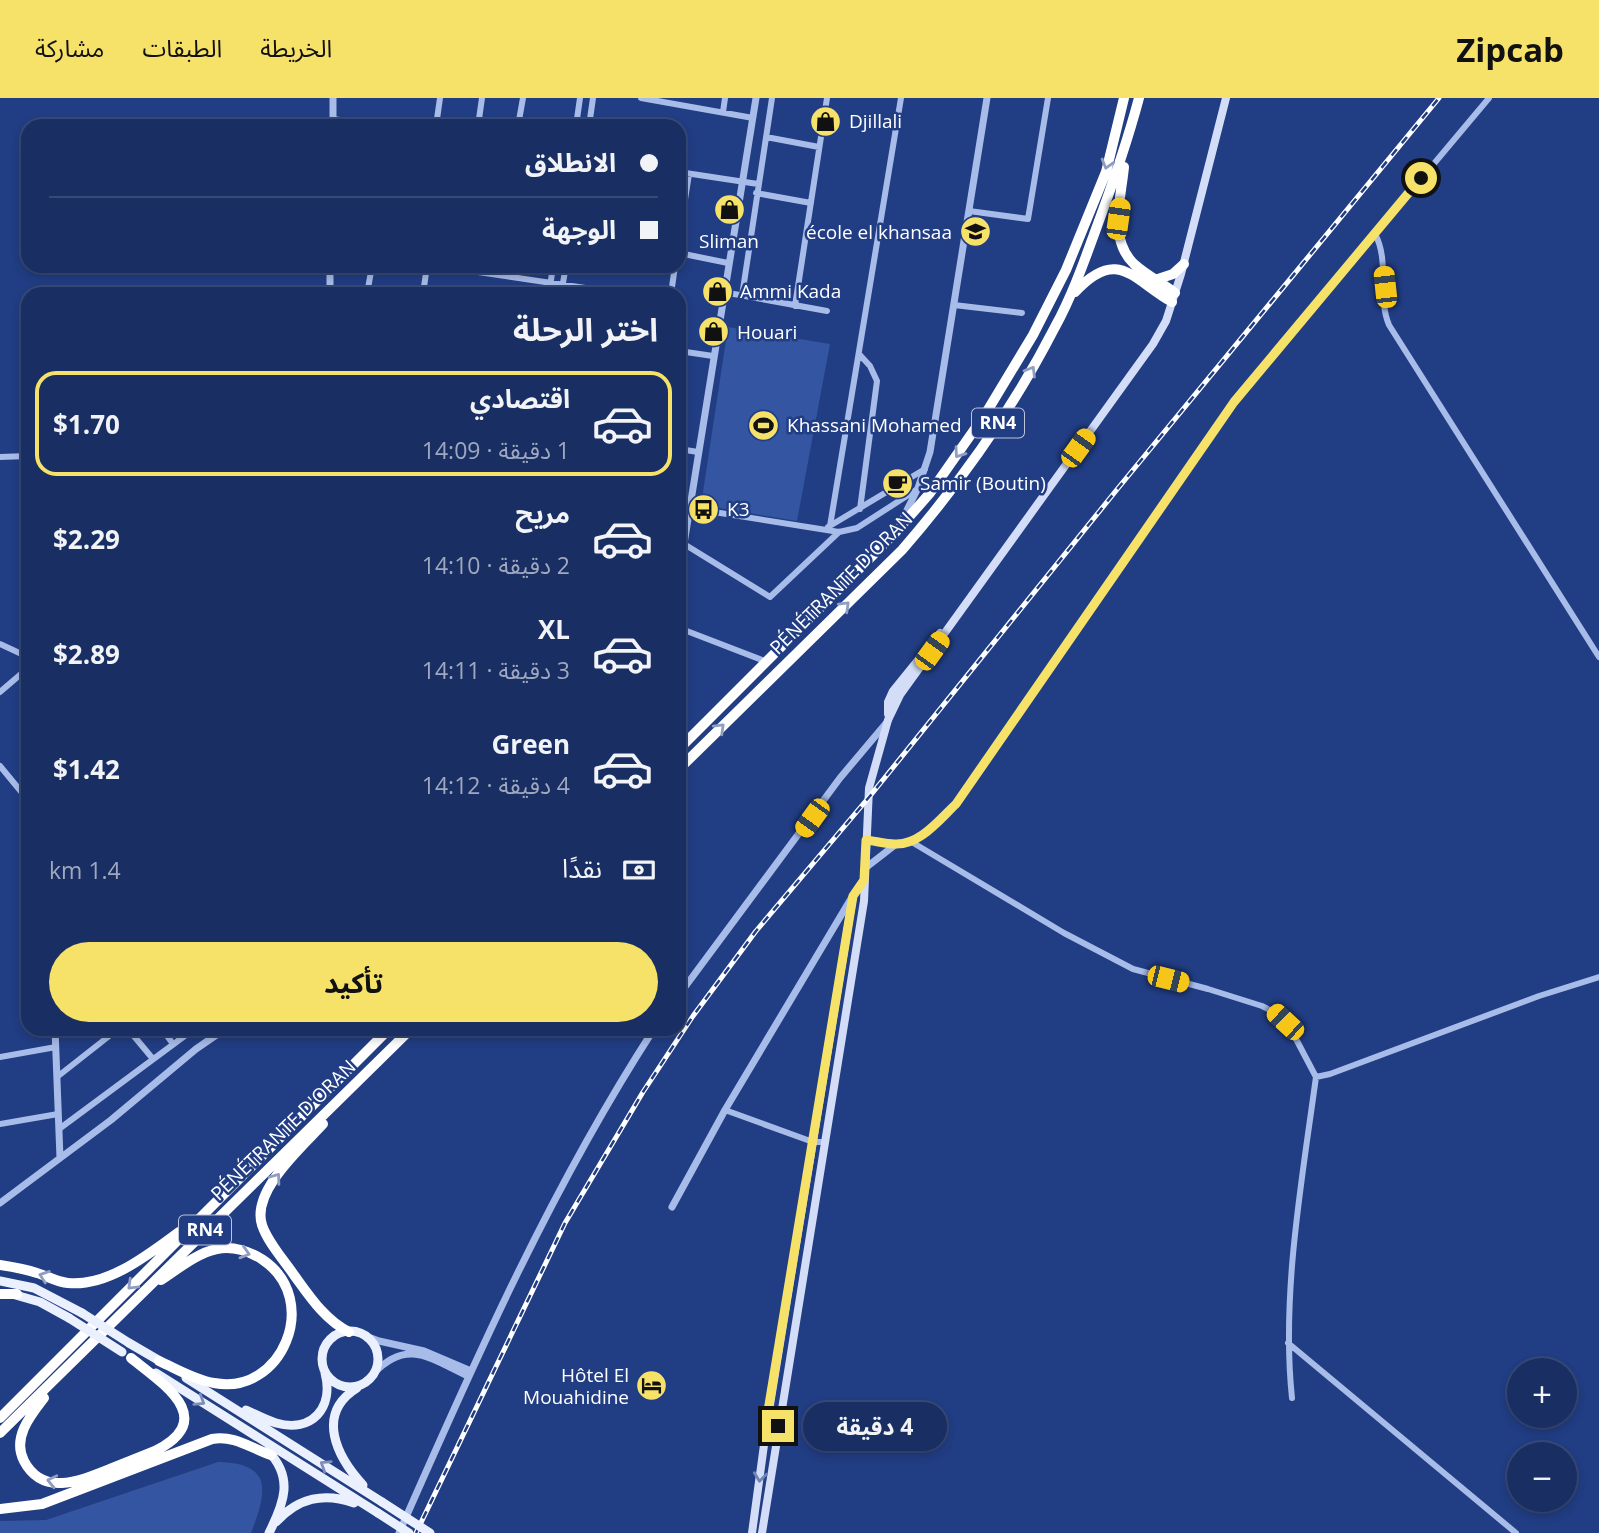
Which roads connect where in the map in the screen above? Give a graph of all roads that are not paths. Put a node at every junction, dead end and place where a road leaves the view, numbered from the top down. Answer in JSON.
{"nodes":[{"id":1,"x":333,"y":98,"type":"edge"},
{"id":2,"x":440,"y":98,"type":"edge"},
{"id":3,"x":482,"y":98,"type":"edge"},
{"id":4,"x":523,"y":98,"type":"edge"},
{"id":5,"x":580,"y":98,"type":"edge"},
{"id":6,"x":593,"y":98,"type":"edge"},
{"id":7,"x":641,"y":98,"type":"edge"},
{"id":8,"x":725,"y":98,"type":"edge"},
{"id":9,"x":756,"y":98,"type":"edge"},
{"id":10,"x":772,"y":98,"type":"edge"},
{"id":11,"x":827,"y":98,"type":"edge"},
{"id":12,"x":901,"y":98,"type":"edge"},
{"id":13,"x":987,"y":98,"type":"edge"},
{"id":14,"x":1048,"y":98,"type":"edge"},
{"id":15,"x":1124,"y":98,"type":"edge"},
{"id":16,"x":1139,"y":98,"type":"edge"},
{"id":17,"x":1226,"y":98,"type":"edge"},
{"id":18,"x":1489,"y":98,"type":"edge"},
{"id":19,"x":666,"y":100,"type":"edge"},
{"id":20,"x":723,"y":112,"type":"junction"},
{"id":21,"x":753,"y":118,"type":"junction"},
{"id":22,"x":333,"y":119,"type":"edge"},
{"id":23,"x":437,"y":119,"type":"edge"},
{"id":24,"x":479,"y":119,"type":"edge"},
{"id":25,"x":520,"y":119,"type":"edge"},
{"id":26,"x":577,"y":119,"type":"edge"},
{"id":27,"x":590,"y":119,"type":"edge"},
{"id":28,"x":766,"y":137,"type":"junction"},
{"id":29,"x":819,"y":147,"type":"junction"},
{"id":30,"x":1126,"y":151,"type":"junction"},
{"id":31,"x":686,"y":173,"type":"edge"},
{"id":32,"x":689,"y":174,"type":"junction"},
{"id":33,"x":741,"y":182,"type":"junction"},
{"id":34,"x":758,"y":184,"type":"junction"},
{"id":35,"x":686,"y":189,"type":"edge"},
{"id":36,"x":757,"y":193,"type":"junction"},
{"id":37,"x":811,"y":203,"type":"junction"},
{"id":38,"x":969,"y":211,"type":"junction"},
{"id":39,"x":1375,"y":234,"type":"junction"},
{"id":40,"x":686,"y":254,"type":"edge"},
{"id":41,"x":728,"y":263,"type":"junction"},
{"id":42,"x":1184,"y":264,"type":"junction"},
{"id":43,"x":487,"y":273,"type":"edge"},
{"id":44,"x":552,"y":273,"type":"edge"},
{"id":45,"x":565,"y":273,"type":"edge"},
{"id":46,"x":1158,"y":279,"type":"junction"},
{"id":47,"x":551,"y":282,"type":"junction"},
{"id":48,"x":563,"y":284,"type":"junction"},
{"id":49,"x":550,"y":287,"type":"edge"},
{"id":50,"x":562,"y":287,"type":"edge"},
{"id":51,"x":582,"y":287,"type":"edge"},
{"id":52,"x":723,"y":292,"type":"junction"},
{"id":53,"x":742,"y":296,"type":"junction"},
{"id":54,"x":1174,"y":298,"type":"junction"},
{"id":55,"x":954,"y":305,"type":"junction"},
{"id":56,"x":795,"y":306,"type":"junction"},
{"id":57,"x":827,"y":311,"type":"dead end"},
{"id":58,"x":1022,"y":313,"type":"dead end"},
{"id":59,"x":1057,"y":325,"type":"junction"},
{"id":60,"x":686,"y":352,"type":"edge"},
{"id":61,"x":859,"y":354,"type":"junction"},
{"id":62,"x":713,"y":356,"type":"junction"},
{"id":63,"x":686,"y":450,"type":"edge"},
{"id":64,"x":698,"y":452,"type":"junction"},
{"id":65,"x":21,"y":456,"type":"edge"},
{"id":66,"x":0,"y":457,"type":"edge"},
{"id":67,"x":925,"y":468,"type":"junction"},
{"id":68,"x":918,"y":488,"type":"junction"},
{"id":69,"x":895,"y":503,"type":"junction"},
{"id":70,"x":690,"y":508,"type":"junction"},
{"id":71,"x":860,"y":509,"type":"junction"},
{"id":72,"x":904,"y":516,"type":"junction"},
{"id":73,"x":686,"y":519,"type":"edge"},
{"id":74,"x":830,"y":526,"type":"junction"},
{"id":75,"x":818,"y":529,"type":"junction"},
{"id":76,"x":839,"y":532,"type":"junction"},
{"id":77,"x":894,"y":534,"type":"junction"},
{"id":78,"x":686,"y":545,"type":"edge"},
{"id":79,"x":686,"y":631,"type":"edge"},
{"id":80,"x":0,"y":644,"type":"edge"},
{"id":81,"x":21,"y":654,"type":"edge"},
{"id":82,"x":1599,"y":657,"type":"edge"},
{"id":83,"x":767,"y":662,"type":"junction"},
{"id":84,"x":21,"y":674,"type":"edge"},
{"id":85,"x":0,"y":692,"type":"edge"},
{"id":86,"x":888,"y":720,"type":"junction"},
{"id":87,"x":686,"y":742,"type":"edge"},
{"id":88,"x":686,"y":762,"type":"edge"},
{"id":89,"x":0,"y":766,"type":"edge"},
{"id":90,"x":21,"y":792,"type":"edge"},
{"id":91,"x":866,"y":840,"type":"junction"},
{"id":92,"x":910,"y":841,"type":"junction"},
{"id":93,"x":895,"y":845,"type":"junction"},
{"id":94,"x":864,"y":870,"type":"junction"},
{"id":95,"x":864,"y":880,"type":"junction"},
{"id":96,"x":853,"y":896,"type":"junction"},
{"id":97,"x":1599,"y":977,"type":"edge"},
{"id":98,"x":686,"y":986,"type":"edge"},
{"id":99,"x":55,"y":1036,"type":"edge"},
{"id":100,"x":109,"y":1036,"type":"edge"},
{"id":101,"x":134,"y":1036,"type":"edge"},
{"id":102,"x":167,"y":1036,"type":"edge"},
{"id":103,"x":184,"y":1036,"type":"edge"},
{"id":104,"x":215,"y":1036,"type":"edge"},
{"id":105,"x":382,"y":1036,"type":"edge"},
{"id":106,"x":404,"y":1036,"type":"edge"},
{"id":107,"x":650,"y":1036,"type":"edge"},
{"id":108,"x":173,"y":1044,"type":"junction"},
{"id":109,"x":56,"y":1047,"type":"junction"},
{"id":110,"x":0,"y":1057,"type":"edge"},
{"id":111,"x":153,"y":1059,"type":"junction"},
{"id":112,"x":381,"y":1059,"type":"junction"},
{"id":113,"x":57,"y":1077,"type":"junction"},
{"id":114,"x":1316,"y":1077,"type":"junction"},
{"id":115,"x":725,"y":1110,"type":"junction"},
{"id":116,"x":58,"y":1114,"type":"junction"},
{"id":117,"x":0,"y":1124,"type":"edge"},
{"id":118,"x":59,"y":1129,"type":"junction"},
{"id":119,"x":813,"y":1142,"type":"junction"},
{"id":120,"x":825,"y":1142,"type":"junction"},
{"id":121,"x":60,"y":1158,"type":"junction"},
{"id":122,"x":0,"y":1203,"type":"edge"},
{"id":123,"x":212,"y":1207,"type":"junction"},
{"id":124,"x":672,"y":1207,"type":"dead end"},
{"id":125,"x":0,"y":1265,"type":"edge"},
{"id":126,"x":0,"y":1281,"type":"edge"},
{"id":127,"x":0,"y":1293,"type":"edge"},
{"id":128,"x":17,"y":1294,"type":"joint"},
{"id":129,"x":106,"y":1328,"type":"junction"},
{"id":130,"x":349,"y":1332,"type":"junction"},
{"id":131,"x":363,"y":1335,"type":"junction"},
{"id":132,"x":1288,"y":1343,"type":"junction"},
{"id":133,"x":127,"y":1355,"type":"junction"},
{"id":134,"x":159,"y":1361,"type":"junction"},
{"id":135,"x":71,"y":1365,"type":"junction"},
{"id":136,"x":325,"y":1372,"type":"junction"},
{"id":137,"x":374,"y":1373,"type":"junction"},
{"id":138,"x":470,"y":1373,"type":"junction"},
{"id":139,"x":361,"y":1385,"type":"junction"},
{"id":140,"x":212,"y":1394,"type":"junction"},
{"id":141,"x":1292,"y":1398,"type":"dead end"},
{"id":142,"x":0,"y":1418,"type":"edge"},
{"id":143,"x":766,"y":1423,"type":"junction"},
{"id":144,"x":778,"y":1426,"type":"junction"},
{"id":145,"x":247,"y":1430,"type":"junction"},
{"id":146,"x":0,"y":1433,"type":"edge"},
{"id":147,"x":271,"y":1455,"type":"junction"},
{"id":148,"x":298,"y":1463,"type":"junction"},
{"id":149,"x":371,"y":1494,"type":"junction"},
{"id":150,"x":0,"y":1509,"type":"edge"},
{"id":151,"x":374,"y":1511,"type":"junction"},
{"id":152,"x":271,"y":1530,"type":"edge"},
{"id":153,"x":399,"y":1533,"type":"edge"},
{"id":154,"x":409,"y":1533,"type":"edge"},
{"id":155,"x":430,"y":1533,"type":"edge"},
{"id":156,"x":752,"y":1533,"type":"edge"},
{"id":157,"x":762,"y":1533,"type":"edge"},
{"id":158,"x":1516,"y":1533,"type":"edge"}],
"edges":[{"from":1,"to":22,"type":"street"},
{"from":2,"to":23,"type":"street"},
{"from":3,"to":24,"type":"street"},
{"from":4,"to":25,"type":"street"},
{"from":5,"to":26,"type":"street"},
{"from":6,"to":27,"type":"street"},
{"from":7,"to":19,"type":"street"},
{"from":8,"to":20,"type":"street"},
{"from":9,"to":21,"type":"street"},
{"from":10,"to":28,"type":"street"},
{"from":11,"to":29,"type":"street"},
{"from":12,"to":61,"type":"street"},
{"from":13,"to":38,"type":"street"},
{"from":14,"to":38,"type":"street"},
{"from":15,"to":77,"type":"highway","name":"PÉNÉTRANTE D'ORAN","number":"RN4","one_way":true},
{"from":16,"to":30,"type":"highway","name":"PÉNÉTRANTE D'ORAN","number":"RN4"},
{"from":17,"to":42,"type":"main road"},
{"from":18,"to":39,"type":"street"},
{"from":19,"to":20,"type":"street"},
{"from":20,"to":21,"type":"street"},
{"from":21,"to":33,"type":"street"},
{"from":28,"to":29,"type":"street"},
{"from":28,"to":34,"type":"street"},
{"from":29,"to":37,"type":"street"},
{"from":30,"to":46,"type":"highway"},
{"from":30,"to":59,"type":"highway","name":"PÉNÉTRANTE D'ORAN","number":"RN4"},
{"from":31,"to":32,"type":"street"},
{"from":32,"to":33,"type":"street"},
{"from":32,"to":35,"type":"street"},
{"from":33,"to":34,"type":"street"},
{"from":33,"to":41,"type":"street"},
{"from":34,"to":36,"type":"street"},
{"from":36,"to":37,"type":"street"},
{"from":36,"to":53,"type":"street"},
{"from":37,"to":56,"type":"street"},
{"from":38,"to":55,"type":"street"},
{"from":39,"to":82,"type":"street"},
{"from":39,"to":92,"type":"street"},
{"from":40,"to":41,"type":"street"},
{"from":41,"to":52,"type":"street"},
{"from":42,"to":46,"type":"highway"},
{"from":42,"to":54,"type":"main road"},
{"from":43,"to":47,"type":"street"},
{"from":44,"to":47,"type":"street"},
{"from":45,"to":48,"type":"street"},
{"from":46,"to":54,"type":"highway"},
{"from":47,"to":48,"type":"street"},
{"from":47,"to":49,"type":"street"},
{"from":48,"to":50,"type":"street"},
{"from":48,"to":51,"type":"street"},
{"from":52,"to":53,"type":"street"},
{"from":52,"to":62,"type":"street"},
{"from":53,"to":56,"type":"street"},
{"from":54,"to":59,"type":"highway"},
{"from":54,"to":86,"type":"main road"},
{"from":55,"to":58,"type":"street"},
{"from":55,"to":67,"type":"street"},
{"from":56,"to":57,"type":"street"},
{"from":88,"to":59,"type":"highway","name":"PÉNÉTRANTE D'ORAN","number":"RN4","one_way":true},
{"from":60,"to":62,"type":"street"},
{"from":61,"to":71,"type":"street"},
{"from":61,"to":74,"type":"street"},
{"from":62,"to":64,"type":"street"},
{"from":63,"to":64,"type":"street"},
{"from":64,"to":70,"type":"street"},
{"from":65,"to":66,"type":"street"},
{"from":67,"to":68,"type":"street"},
{"from":67,"to":71,"type":"street"},
{"from":68,"to":69,"type":"street"},
{"from":68,"to":72,"type":"street"},
{"from":69,"to":72,"type":"street"},
{"from":69,"to":76,"type":"street"},
{"from":70,"to":73,"type":"street"},
{"from":70,"to":75,"type":"street"},
{"from":71,"to":74,"type":"street"},
{"from":72,"to":77,"type":"street"},
{"from":74,"to":75,"type":"street"},
{"from":75,"to":76,"type":"street"},
{"from":76,"to":78,"type":"street"},
{"from":77,"to":83,"type":"highway","name":"PÉNÉTRANTE D'ORAN","number":"RN4"},
{"from":79,"to":83,"type":"street"},
{"from":80,"to":81,"type":"street"},
{"from":83,"to":87,"type":"highway","name":"PÉNÉTRANTE D'ORAN","number":"RN4"},
{"from":84,"to":85,"type":"street"},
{"from":86,"to":91,"type":"main road"},
{"from":86,"to":98,"type":"street"},
{"from":89,"to":90,"type":"street"},
{"from":91,"to":93,"type":"street"},
{"from":91,"to":94,"type":"main road"},
{"from":92,"to":93,"type":"street"},
{"from":92,"to":114,"type":"street"},
{"from":93,"to":94,"type":"street"},
{"from":94,"to":95,"type":"main road"},
{"from":95,"to":96,"type":"main road"},
{"from":95,"to":120,"type":"main road"},
{"from":96,"to":115,"type":"street"},
{"from":96,"to":119,"type":"main road"},
{"from":97,"to":114,"type":"street"},
{"from":99,"to":109,"type":"street"},
{"from":100,"to":113,"type":"street"},
{"from":101,"to":111,"type":"street"},
{"from":102,"to":108,"type":"street"},
{"from":103,"to":108,"type":"street"},
{"from":104,"to":121,"type":"street"},
{"from":105,"to":123,"type":"highway","name":"PÉNÉTRANTE D'ORAN","number":"RN4"},
{"from":106,"to":112,"type":"highway","name":"PÉNÉTRANTE D'ORAN","number":"RN4"},
{"from":107,"to":138,"type":"street"},
{"from":108,"to":111,"type":"street"},
{"from":109,"to":110,"type":"street"},
{"from":109,"to":113,"type":"street"},
{"from":111,"to":118,"type":"street"},
{"from":112,"to":129,"type":"highway","name":"PÉNÉTRANTE D'ORAN","number":"RN4"},
{"from":130,"to":112,"type":"highway","one_way":true},
{"from":113,"to":116,"type":"street"},
{"from":114,"to":132,"type":"street"},
{"from":115,"to":119,"type":"street"},
{"from":115,"to":124,"type":"street"},
{"from":116,"to":117,"type":"street"},
{"from":116,"to":118,"type":"street"},
{"from":118,"to":121,"type":"street"},
{"from":119,"to":120,"type":"street"},
{"from":119,"to":143,"type":"main road"},
{"from":120,"to":144,"type":"main road"},
{"from":121,"to":122,"type":"street"},
{"from":123,"to":125,"type":"highway","one_way":true},
{"from":123,"to":142,"type":"highway","name":"PÉNÉTRANTE D'ORAN","number":"RN4","one_way":true},
{"from":126,"to":134,"type":"main road","bridge":true},
{"from":127,"to":128,"type":"highway"},
{"from":128,"to":133,"type":"main road","bridge":true},
{"from":129,"to":134,"type":"highway","one_way":true},
{"from":129,"to":135,"type":"highway","name":"PÉNÉTRANTE D'ORAN","number":"RN4"},
{"from":130,"to":131,"type":"main road"},
{"from":130,"to":136,"type":"main road"},
{"from":131,"to":137,"type":"main road"},
{"from":131,"to":138,"type":"street"},
{"from":132,"to":141,"type":"street"},
{"from":132,"to":158,"type":"street"},
{"from":133,"to":135,"type":"highway","one_way":true},
{"from":133,"to":145,"type":"main road","one_way":true},
{"from":134,"to":140,"type":"main road"},
{"from":135,"to":146,"type":"highway","name":"PÉNÉTRANTE D'ORAN","number":"RN4"},
{"from":136,"to":139,"type":"main road"},
{"from":136,"to":140,"type":"main road"},
{"from":137,"to":138,"type":"street"},
{"from":137,"to":139,"type":"main road"},
{"from":138,"to":153,"type":"street"},
{"from":139,"to":149,"type":"main road"},
{"from":149,"to":140,"type":"main road","one_way":true},
{"from":143,"to":144,"type":"main road"},
{"from":143,"to":156,"type":"main road","one_way":true},
{"from":144,"to":157,"type":"main road"},
{"from":145,"to":147,"type":"main road"},
{"from":145,"to":148,"type":"main road"},
{"from":147,"to":148,"type":"main road"},
{"from":147,"to":150,"type":"highway"},
{"from":147,"to":152,"type":"main road"},
{"from":148,"to":151,"type":"main road"},
{"from":149,"to":155,"type":"main road","bridge":true},
{"from":151,"to":152,"type":"main road"},
{"from":151,"to":154,"type":"main road","bridge":true}]}
